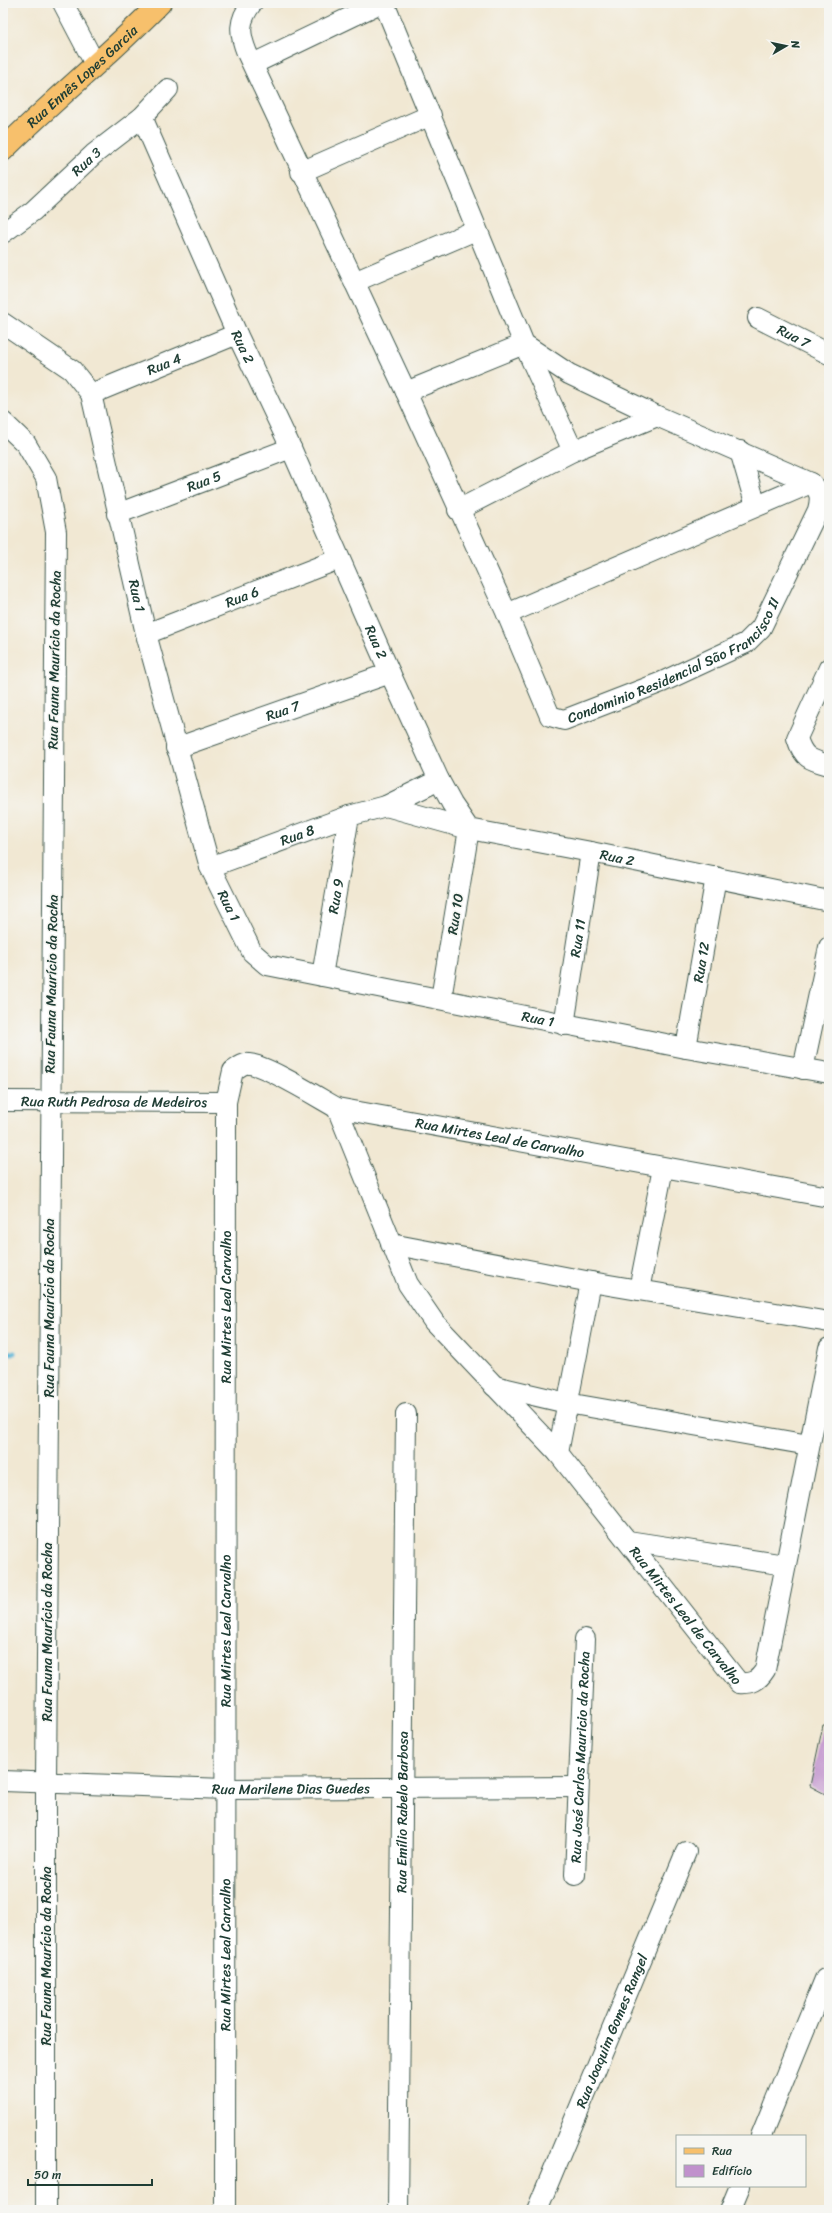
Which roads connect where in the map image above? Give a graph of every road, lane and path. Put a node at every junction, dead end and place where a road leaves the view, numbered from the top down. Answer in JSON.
{"nodes":[{"id":1,"x":63,"y":3,"type":"edge"},
{"id":2,"x":160,"y":3,"type":"edge"},
{"id":3,"x":252,"y":3,"type":"edge"},
{"id":4,"x":380,"y":3,"type":"edge"},
{"id":5,"x":384,"y":3,"type":"edge"},
{"id":6,"x":95,"y":64,"type":"junction"},
{"id":7,"x":253,"y":64,"type":"junction"},
{"id":8,"x":168,"y":89,"type":"dead end"},
{"id":9,"x":431,"y":115,"type":"junction"},
{"id":10,"x":142,"y":116,"type":"junction"},
{"id":11,"x":3,"y":150,"type":"edge"},
{"id":12,"x":301,"y":172,"type":"junction"},
{"id":13,"x":476,"y":230,"type":"junction"},
{"id":14,"x":3,"y":233,"type":"edge"},
{"id":15,"x":354,"y":282,"type":"junction"},
{"id":16,"x":758,"y":318,"type":"dead end"},
{"id":17,"x":3,"y":323,"type":"edge"},
{"id":18,"x":237,"y":334,"type":"junction"},
{"id":19,"x":524,"y":344,"type":"junction"},
{"id":20,"x":829,"y":354,"type":"edge"},
{"id":21,"x":406,"y":392,"type":"junction"},
{"id":22,"x":91,"y":394,"type":"junction"},
{"id":23,"x":657,"y":416,"type":"junction"},
{"id":24,"x":3,"y":422,"type":"edge"},
{"id":25,"x":291,"y":448,"type":"junction"},
{"id":26,"x":573,"y":451,"type":"junction"},
{"id":27,"x":740,"y":452,"type":"junction"},
{"id":28,"x":811,"y":483,"type":"junction"},
{"id":29,"x":756,"y":506,"type":"junction"},
{"id":30,"x":458,"y":510,"type":"junction"},
{"id":31,"x":117,"y":514,"type":"junction"},
{"id":32,"x":339,"y":559,"type":"junction"},
{"id":33,"x":507,"y":614,"type":"junction"},
{"id":34,"x":146,"y":634,"type":"junction"},
{"id":35,"x":829,"y":668,"type":"edge"},
{"id":36,"x":390,"y":673,"type":"junction"},
{"id":37,"x":176,"y":748,"type":"junction"},
{"id":38,"x":829,"y":764,"type":"edge"},
{"id":39,"x":440,"y":780,"type":"junction"},
{"id":40,"x":386,"y":806,"type":"junction"},
{"id":41,"x":349,"y":816,"type":"junction"},
{"id":42,"x":469,"y":829,"type":"junction"},
{"id":43,"x":591,"y":852,"type":"junction"},
{"id":44,"x":210,"y":867,"type":"junction"},
{"id":45,"x":716,"y":877,"type":"junction"},
{"id":46,"x":829,"y":901,"type":"edge"},
{"id":47,"x":829,"y":947,"type":"edge"},
{"id":48,"x":322,"y":976,"type":"junction"},
{"id":49,"x":442,"y":999,"type":"junction"},
{"id":50,"x":564,"y":1024,"type":"junction"},
{"id":51,"x":686,"y":1048,"type":"junction"},
{"id":52,"x":250,"y":1064,"type":"joint"},
{"id":53,"x":803,"y":1069,"type":"junction"},
{"id":54,"x":829,"y":1073,"type":"edge"},
{"id":55,"x":3,"y":1101,"type":"edge"},
{"id":56,"x":50,"y":1102,"type":"junction"},
{"id":57,"x":226,"y":1102,"type":"junction"},
{"id":58,"x":337,"y":1108,"type":"junction"},
{"id":59,"x":663,"y":1168,"type":"junction"},
{"id":60,"x":829,"y":1197,"type":"edge"},
{"id":61,"x":391,"y":1244,"type":"junction"},
{"id":62,"x":591,"y":1282,"type":"junction"},
{"id":63,"x":639,"y":1290,"type":"junction"},
{"id":64,"x":829,"y":1322,"type":"edge"},
{"id":65,"x":829,"y":1348,"type":"edge"},
{"id":66,"x":494,"y":1386,"type":"junction"},
{"id":67,"x":567,"y":1403,"type":"junction"},
{"id":68,"x":406,"y":1414,"type":"dead end"},
{"id":69,"x":809,"y":1445,"type":"junction"},
{"id":70,"x":558,"y":1453,"type":"junction"},
{"id":71,"x":628,"y":1541,"type":"junction"},
{"id":72,"x":785,"y":1565,"type":"junction"},
{"id":73,"x":585,"y":1639,"type":"dead end"},
{"id":74,"x":3,"y":1780,"type":"edge"},
{"id":75,"x":46,"y":1782,"type":"junction"},
{"id":76,"x":578,"y":1787,"type":"junction"},
{"id":77,"x":404,"y":1788,"type":"junction"},
{"id":78,"x":225,"y":1789,"type":"junction"},
{"id":79,"x":686,"y":1852,"type":"dead end"},
{"id":80,"x":575,"y":1875,"type":"dead end"},
{"id":81,"x":826,"y":1979,"type":"dead end"},
{"id":82,"x":760,"y":2135,"type":"edge"},
{"id":83,"x":740,"y":2187,"type":"edge"},
{"id":84,"x":46,"y":2210,"type":"edge"},
{"id":85,"x":225,"y":2210,"type":"edge"},
{"id":86,"x":398,"y":2210,"type":"edge"},
{"id":87,"x":537,"y":2210,"type":"edge"},
{"id":88,"x":730,"y":2210,"type":"edge"}],
"edges":[{"from":1,"to":6,"type":"street"},
{"from":2,"to":6,"type":"main road","name":"Rua Ennês Lopes Garcia"},
{"from":3,"to":7,"type":"street","name":"Condominio Residencial São Francisco II"},
{"from":4,"to":7,"type":"street"},
{"from":5,"to":9,"type":"street"},
{"from":6,"to":11,"type":"main road","name":"Rua Ennês Lopes Garcia"},
{"from":7,"to":12,"type":"street","name":"Condominio Residencial São Francisco II"},
{"from":8,"to":10,"type":"street","name":"Rua 3"},
{"from":9,"to":12,"type":"street"},
{"from":9,"to":13,"type":"street"},
{"from":10,"to":14,"type":"street","name":"Rua 3"},
{"from":10,"to":18,"type":"street","name":"Rua 2"},
{"from":12,"to":15,"type":"street","name":"Condominio Residencial São Francisco II"},
{"from":13,"to":15,"type":"street"},
{"from":13,"to":19,"type":"street"},
{"from":15,"to":21,"type":"street","name":"Condominio Residencial São Francisco II"},
{"from":16,"to":20,"type":"street","name":"Rua 7"},
{"from":17,"to":22,"type":"street","name":"Rua 1"},
{"from":18,"to":22,"type":"street","name":"Rua 4"},
{"from":18,"to":25,"type":"street","name":"Rua 2"},
{"from":19,"to":21,"type":"street"},
{"from":19,"to":23,"type":"street"},
{"from":19,"to":26,"type":"street"},
{"from":21,"to":30,"type":"street","name":"Condominio Residencial São Francisco II"},
{"from":22,"to":31,"type":"street","name":"Rua 1"},
{"from":23,"to":26,"type":"street"},
{"from":23,"to":27,"type":"street"},
{"from":24,"to":56,"type":"street","name":"Rua Fauna Maurício da Rocha"},
{"from":25,"to":31,"type":"street","name":"Rua 5"},
{"from":25,"to":32,"type":"street","name":"Rua 2"},
{"from":26,"to":30,"type":"street"},
{"from":27,"to":28,"type":"street"},
{"from":27,"to":29,"type":"street"},
{"from":28,"to":29,"type":"street"},
{"from":28,"to":33,"type":"street","name":"Condominio Residencial São Francisco II"},
{"from":29,"to":33,"type":"street"},
{"from":30,"to":33,"type":"street","name":"Condominio Residencial São Francisco II"},
{"from":31,"to":34,"type":"street","name":"Rua 1"},
{"from":32,"to":34,"type":"street","name":"Rua 6"},
{"from":32,"to":36,"type":"street","name":"Rua 2"},
{"from":34,"to":37,"type":"street","name":"Rua 1"},
{"from":35,"to":38,"type":"street"},
{"from":36,"to":37,"type":"street","name":"Rua 7"},
{"from":36,"to":39,"type":"street","name":"Rua 2"},
{"from":37,"to":44,"type":"street","name":"Rua 1"},
{"from":39,"to":40,"type":"street","name":"Rua 8"},
{"from":39,"to":42,"type":"street","name":"Rua 2"},
{"from":40,"to":41,"type":"street","name":"Rua 8"},
{"from":40,"to":42,"type":"street"},
{"from":41,"to":44,"type":"street","name":"Rua 8"},
{"from":41,"to":48,"type":"street","name":"Rua 9"},
{"from":42,"to":43,"type":"street","name":"Rua 2"},
{"from":42,"to":49,"type":"street","name":"Rua 10"},
{"from":43,"to":45,"type":"street","name":"Rua 2"},
{"from":43,"to":50,"type":"street","name":"Rua 11"},
{"from":44,"to":48,"type":"street","name":"Rua 1"},
{"from":45,"to":46,"type":"street","name":"Rua 2"},
{"from":45,"to":51,"type":"street","name":"Rua 12"},
{"from":47,"to":53,"type":"street"},
{"from":48,"to":49,"type":"street","name":"Rua 1"},
{"from":49,"to":50,"type":"street","name":"Rua 1"},
{"from":50,"to":51,"type":"street","name":"Rua 1"},
{"from":51,"to":53,"type":"street","name":"Rua 1"},
{"from":52,"to":57,"type":"street","name":"Rua Mirtes Leal Carvalho"},
{"from":52,"to":58,"type":"street","name":"Rua Mirtes Leal de Carvalho"},
{"from":53,"to":54,"type":"street","name":"Rua 1"},
{"from":55,"to":56,"type":"street","name":"Rua Ruth Pedrosa de Medeiros"},
{"from":56,"to":57,"type":"street","name":"Rua Ruth Pedrosa de Medeiros"},
{"from":56,"to":75,"type":"street","name":"Rua Fauna Maurício da Rocha"},
{"from":57,"to":78,"type":"street","name":"Rua Mirtes Leal Carvalho"},
{"from":58,"to":59,"type":"street","name":"Rua Mirtes Leal de Carvalho"},
{"from":58,"to":61,"type":"street","name":"Rua Mirtes Leal de Carvalho"},
{"from":59,"to":60,"type":"street","name":"Rua Mirtes Leal de Carvalho"},
{"from":59,"to":63,"type":"street"},
{"from":61,"to":62,"type":"street"},
{"from":61,"to":66,"type":"street","name":"Rua Mirtes Leal de Carvalho"},
{"from":62,"to":63,"type":"street"},
{"from":62,"to":67,"type":"street"},
{"from":63,"to":64,"type":"street"},
{"from":65,"to":69,"type":"street","name":"Rua Mirtes Leal de Carvalho"},
{"from":66,"to":67,"type":"street"},
{"from":66,"to":70,"type":"street","name":"Rua Mirtes Leal de Carvalho"},
{"from":67,"to":69,"type":"street"},
{"from":67,"to":70,"type":"street"},
{"from":68,"to":77,"type":"street","name":"Rua Emílio Rabelo Barbosa"},
{"from":69,"to":72,"type":"street","name":"Rua Mirtes Leal de Carvalho"},
{"from":70,"to":71,"type":"street","name":"Rua Mirtes Leal de Carvalho"},
{"from":71,"to":72,"type":"street"},
{"from":71,"to":72,"type":"street","name":"Rua Mirtes Leal de Carvalho"},
{"from":73,"to":76,"type":"street","name":"Rua José Carlos Mauricio da Rocha"},
{"from":74,"to":75,"type":"street","name":"Rua Marilene Dias Guedes"},
{"from":75,"to":78,"type":"street","name":"Rua Marilene Dias Guedes"},
{"from":75,"to":84,"type":"street","name":"Rua Fauna Maurício da Rocha"},
{"from":76,"to":77,"type":"street","name":"Rua Marilene Dias Guedes"},
{"from":76,"to":80,"type":"street","name":"Rua José Carlos Mauricio da Rocha"},
{"from":77,"to":78,"type":"street","name":"Rua Marilene Dias Guedes"},
{"from":77,"to":86,"type":"street","name":"Rua Emílio Rabelo Barbosa"},
{"from":78,"to":85,"type":"street","name":"Rua Mirtes Leal Carvalho"},
{"from":79,"to":87,"type":"street","name":"Rua Joaquim Gomes Rangel"},
{"from":81,"to":82,"type":"street"},
{"from":83,"to":88,"type":"street"}]}
